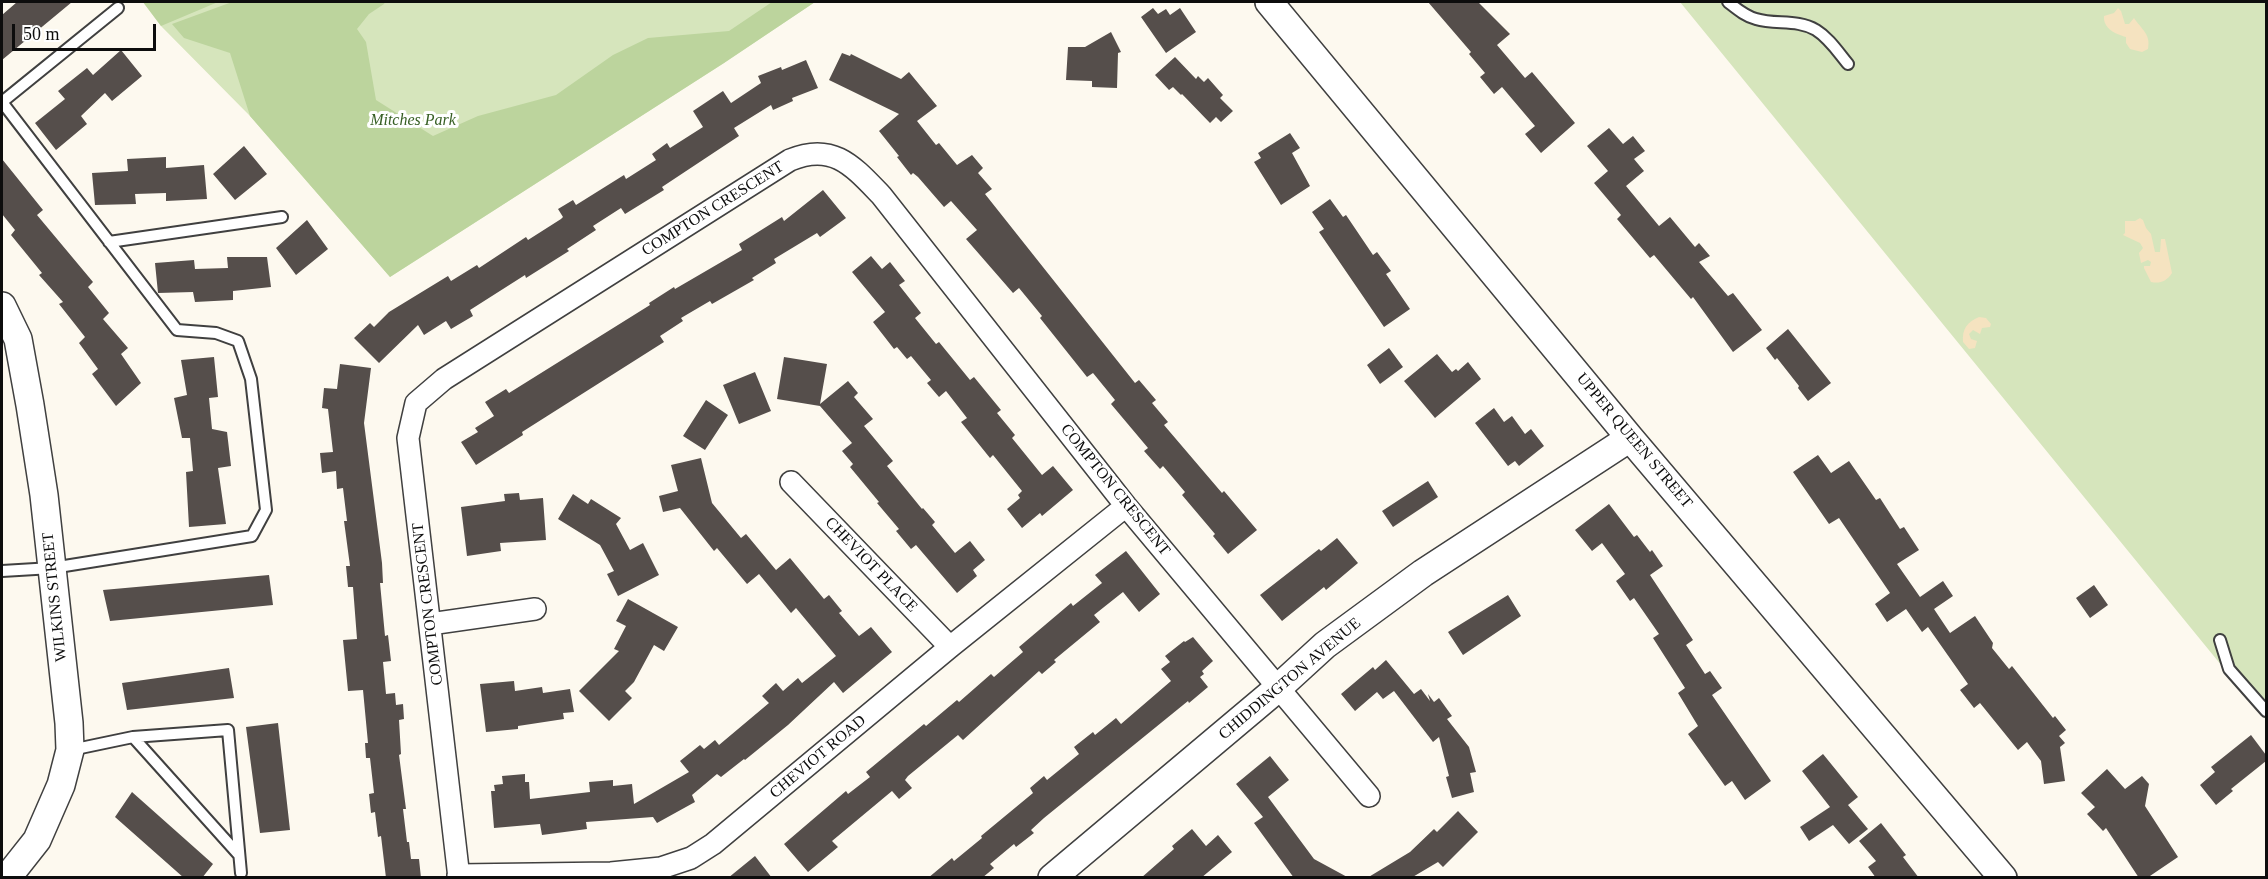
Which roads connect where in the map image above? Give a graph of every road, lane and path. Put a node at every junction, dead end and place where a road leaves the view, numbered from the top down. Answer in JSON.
{"nodes":[{"id":1,"x":1269,"y":2,"type":"edge"},
{"id":2,"x":1728,"y":2,"type":"edge"},
{"id":3,"x":118,"y":8,"type":"dead end"},
{"id":4,"x":1848,"y":64,"type":"dead end"},
{"id":5,"x":2,"y":102,"type":"edge"},
{"id":6,"x":282,"y":217,"type":"dead end"},
{"id":7,"x":109,"y":242,"type":"junction"},
{"id":8,"x":2,"y":306,"type":"edge"},
{"id":9,"x":1630,"y":438,"type":"junction"},
{"id":10,"x":791,"y":482,"type":"dead end"},
{"id":11,"x":1126,"y":506,"type":"junction"},
{"id":12,"x":52,"y":568,"type":"junction"},
{"id":13,"x":2,"y":571,"type":"edge"},
{"id":14,"x":535,"y":609,"type":"dead end"},
{"id":15,"x":430,"y":624,"type":"junction"},
{"id":16,"x":2220,"y":640,"type":"dead end"},
{"id":17,"x":950,"y":647,"type":"junction"},
{"id":18,"x":1278,"y":688,"type":"junction"},
{"id":19,"x":2266,"y":711,"type":"edge"},
{"id":20,"x":133,"y":737,"type":"junction"},
{"id":21,"x":70,"y":750,"type":"junction"},
{"id":22,"x":1370,"y":796,"type":"dead end"},
{"id":23,"x":240,"y":855,"type":"junction"},
{"id":24,"x":241,"y":873,"type":"dead end"},
{"id":25,"x":459,"y":876,"type":"edge"},
{"id":26,"x":7,"y":878,"type":"edge"},
{"id":27,"x":1052,"y":878,"type":"edge"},
{"id":28,"x":2003,"y":878,"type":"edge"}],
"edges":[{"from":1,"to":9,"type":"street","name":"UPPER QUEEN STREET"},
{"from":2,"to":4,"type":"lane"},
{"from":3,"to":5,"type":"lane"},
{"from":5,"to":7,"type":"lane"},
{"from":6,"to":7,"type":"lane"},
{"from":7,"to":12,"type":"lane"},
{"from":8,"to":12,"type":"street","name":"WILKINS STREET"},
{"from":9,"to":18,"type":"street","name":"CHIDDINGTON AVENUE"},
{"from":9,"to":28,"type":"street","name":"UPPER QUEEN STREET"},
{"from":10,"to":17,"type":"street","name":"CHEVIOT PLACE"},
{"from":11,"to":15,"type":"street","name":"COMPTON CRESCENT"},
{"from":11,"to":17,"type":"street","name":"CHEVIOT ROAD"},
{"from":11,"to":18,"type":"street","name":"COMPTON CRESCENT"},
{"from":12,"to":13,"type":"lane"},
{"from":12,"to":21,"type":"street","name":"WILKINS STREET"},
{"from":14,"to":15,"type":"street"},
{"from":15,"to":25,"type":"street","name":"COMPTON CRESCENT"},
{"from":16,"to":19,"type":"lane"},
{"from":17,"to":25,"type":"street","name":"CHEVIOT ROAD"},
{"from":18,"to":22,"type":"street","name":"COMPTON CRESCENT"},
{"from":18,"to":27,"type":"street","name":"CHIDDINGTON AVENUE"},
{"from":20,"to":21,"type":"lane"},
{"from":20,"to":23,"type":"lane"},
{"from":20,"to":23,"type":"lane"},
{"from":21,"to":26,"type":"street","name":"WILKINS STREET"},
{"from":23,"to":24,"type":"lane"}]}
